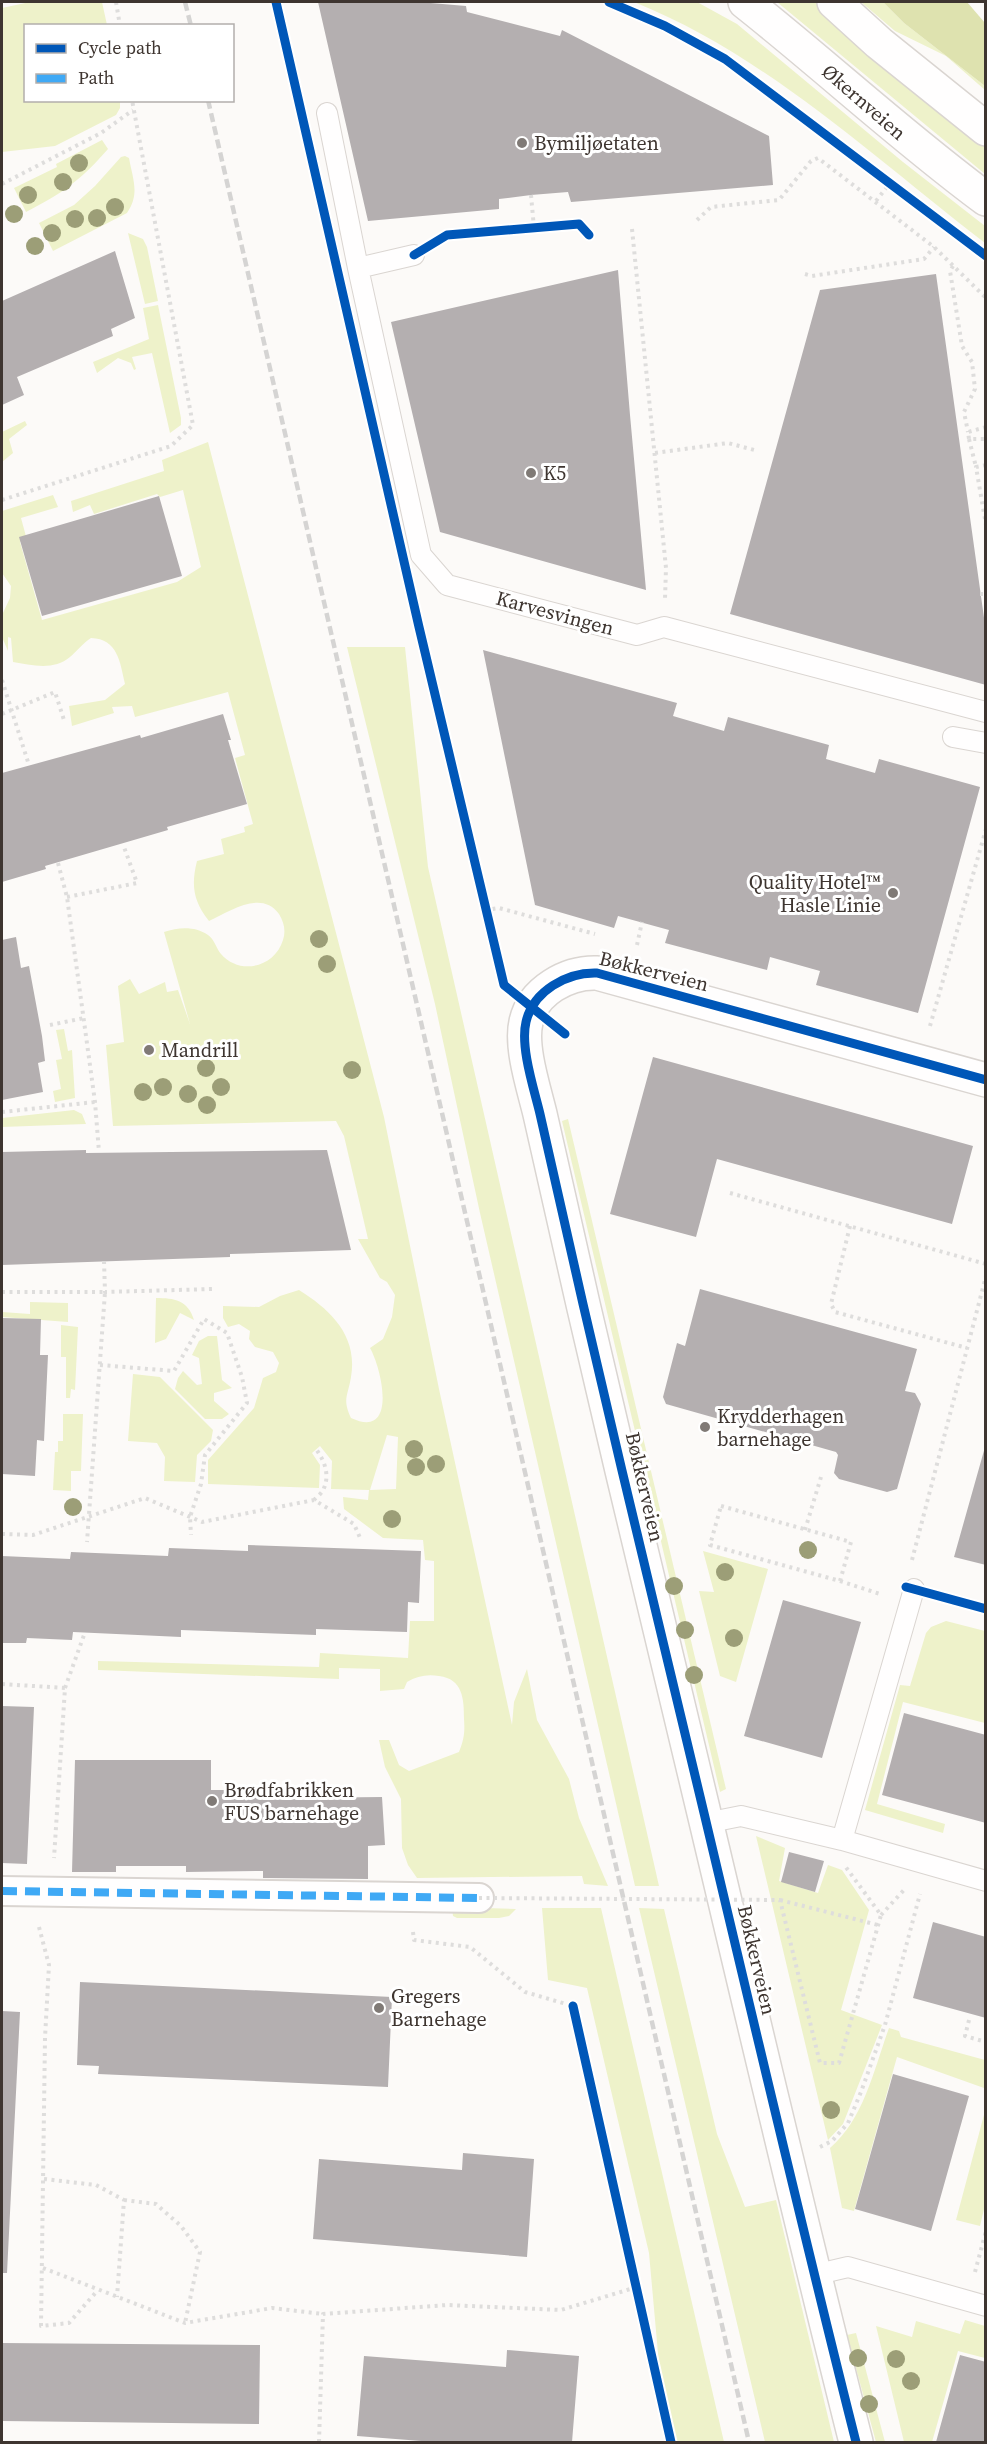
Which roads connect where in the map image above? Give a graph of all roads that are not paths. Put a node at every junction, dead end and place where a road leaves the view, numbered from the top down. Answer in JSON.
{"nodes":[{"id":1,"x":745,"y":2,"type":"edge"},
{"id":2,"x":834,"y":2,"type":"edge"},
{"id":3,"x":327,"y":114,"type":"dead end"},
{"id":4,"x":986,"y":129,"type":"edge"},
{"id":5,"x":986,"y":199,"type":"edge"},
{"id":6,"x":414,"y":255,"type":"road end"},
{"id":7,"x":358,"y":268,"type":"junction"},
{"id":8,"x":986,"y":712,"type":"edge"},
{"id":9,"x":952,"y":737,"type":"dead end"},
{"id":10,"x":986,"y":743,"type":"edge"},
{"id":11,"x":986,"y":1080,"type":"edge"},
{"id":12,"x":910,"y":1588,"type":"road end"},
{"id":13,"x":706,"y":1823,"type":"junction"},
{"id":14,"x":842,"y":1840,"type":"junction"},
{"id":15,"x":986,"y":1881,"type":"edge"},
{"id":16,"x":27,"y":1891,"type":"edge"},
{"id":17,"x":479,"y":1898,"type":"road end"},
{"id":18,"x":814,"y":2275,"type":"junction"},
{"id":19,"x":976,"y":2304,"type":"edge"},
{"id":20,"x":856,"y":2442,"type":"edge"}],
"edges":[{"from":1,"to":5,"type":"street","name":"Økernveien"},
{"from":2,"to":4,"type":"street"},
{"from":3,"to":7,"type":"lane","name":"Karvesvingen"},
{"from":6,"to":7,"type":"lane"},
{"from":7,"to":8,"type":"lane","name":"Karvesvingen"},
{"from":9,"to":10,"type":"lane"},
{"from":11,"to":13,"type":"street","name":"Bøkkerveien"},
{"from":12,"to":14,"type":"lane"},
{"from":13,"to":14,"type":"lane"},
{"from":13,"to":18,"type":"street","name":"Bøkkerveien"},
{"from":14,"to":15,"type":"lane"},
{"from":16,"to":17,"type":"street"},
{"from":18,"to":19,"type":"lane"},
{"from":18,"to":20,"type":"street","name":"Bøkkerveien"}]}
